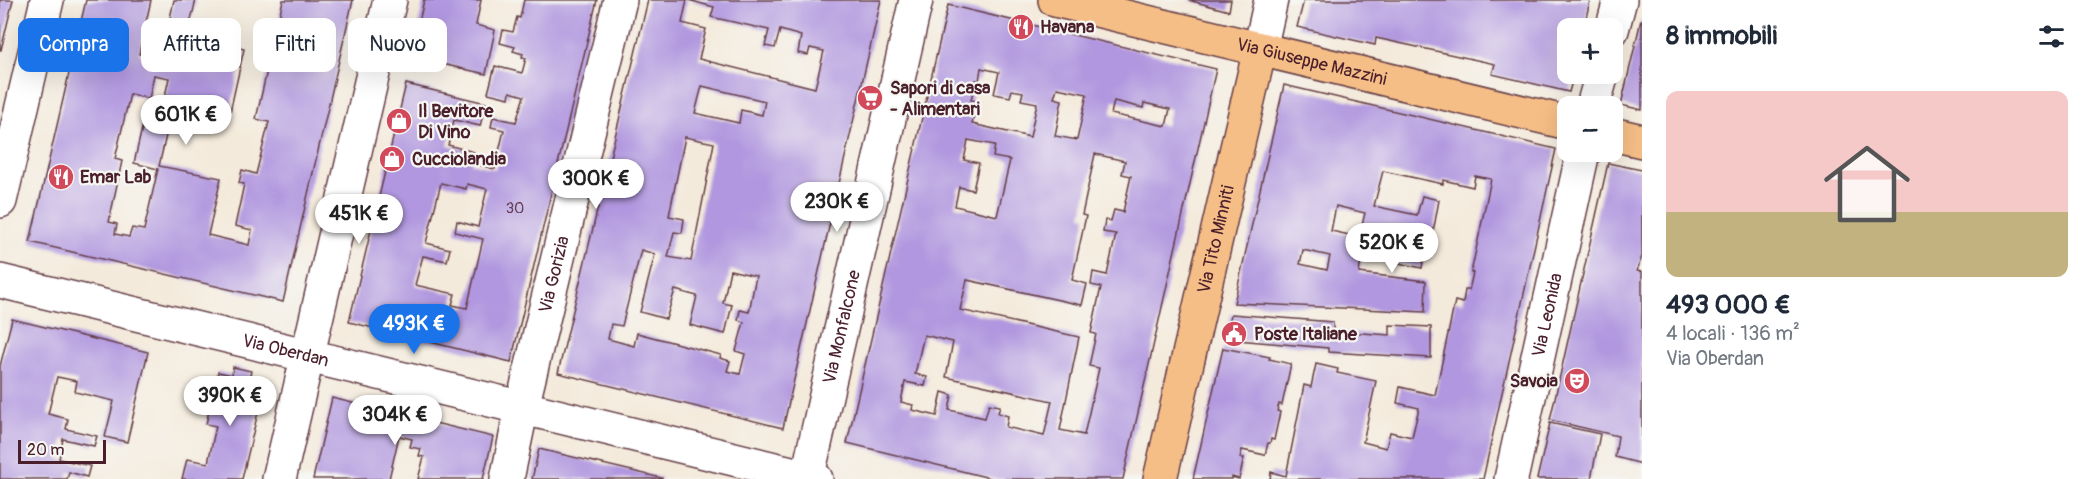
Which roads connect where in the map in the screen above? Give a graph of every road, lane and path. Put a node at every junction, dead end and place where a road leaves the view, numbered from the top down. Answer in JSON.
{"nodes":[{"id":1,"x":47,"y":0,"type":"edge"},
{"id":2,"x":390,"y":0,"type":"edge"},
{"id":3,"x":621,"y":0,"type":"edge"},
{"id":4,"x":916,"y":0,"type":"edge"},
{"id":5,"x":1055,"y":0,"type":"edge"},
{"id":6,"x":1271,"y":0,"type":"edge"},
{"id":7,"x":1620,"y":0,"type":"edge"},
{"id":8,"x":1615,"y":18,"type":"edge"},
{"id":9,"x":1260,"y":49,"type":"junction"},
{"id":10,"x":1557,"y":120,"type":"edge"},
{"id":11,"x":1623,"y":137,"type":"edge"},
{"id":12,"x":1642,"y":141,"type":"edge"},
{"id":13,"x":1581,"y":162,"type":"edge"},
{"id":14,"x":0,"y":201,"type":"edge"},
{"id":15,"x":0,"y":281,"type":"edge"},
{"id":16,"x":307,"y":355,"type":"junction"},
{"id":17,"x":522,"y":407,"type":"junction"},
{"id":18,"x":810,"y":478,"type":"edge"},
{"id":19,"x":279,"y":479,"type":"edge"},
{"id":20,"x":507,"y":479,"type":"edge"},
{"id":21,"x":1160,"y":479,"type":"edge"},
{"id":22,"x":1511,"y":479,"type":"edge"}],
"edges":[{"from":1,"to":14,"type":"street"},
{"from":2,"to":16,"type":"street"},
{"from":3,"to":17,"type":"street","name":"Via Gorizia"},
{"from":4,"to":18,"type":"street","name":"Via Monfalcone"},
{"from":5,"to":9,"type":"main road","name":"Via Giuseppe Mazzini"},
{"from":6,"to":9,"type":"street","name":"Via Tito Minniti"},
{"from":7,"to":8,"type":"street"},
{"from":9,"to":10,"type":"main road","name":"Via Giuseppe Mazzini"},
{"from":9,"to":21,"type":"main road","name":"Via Tito Minniti"},
{"from":11,"to":12,"type":"main road"},
{"from":13,"to":22,"type":"street","name":"Via Leonida"},
{"from":15,"to":16,"type":"street","name":"Via Oberdan"},
{"from":16,"to":17,"type":"street","name":"Via Oberdan"},
{"from":16,"to":19,"type":"street"},
{"from":17,"to":18,"type":"street","name":"Via Oberdan"},
{"from":17,"to":20,"type":"street","name":"Via Gorizia"}]}
